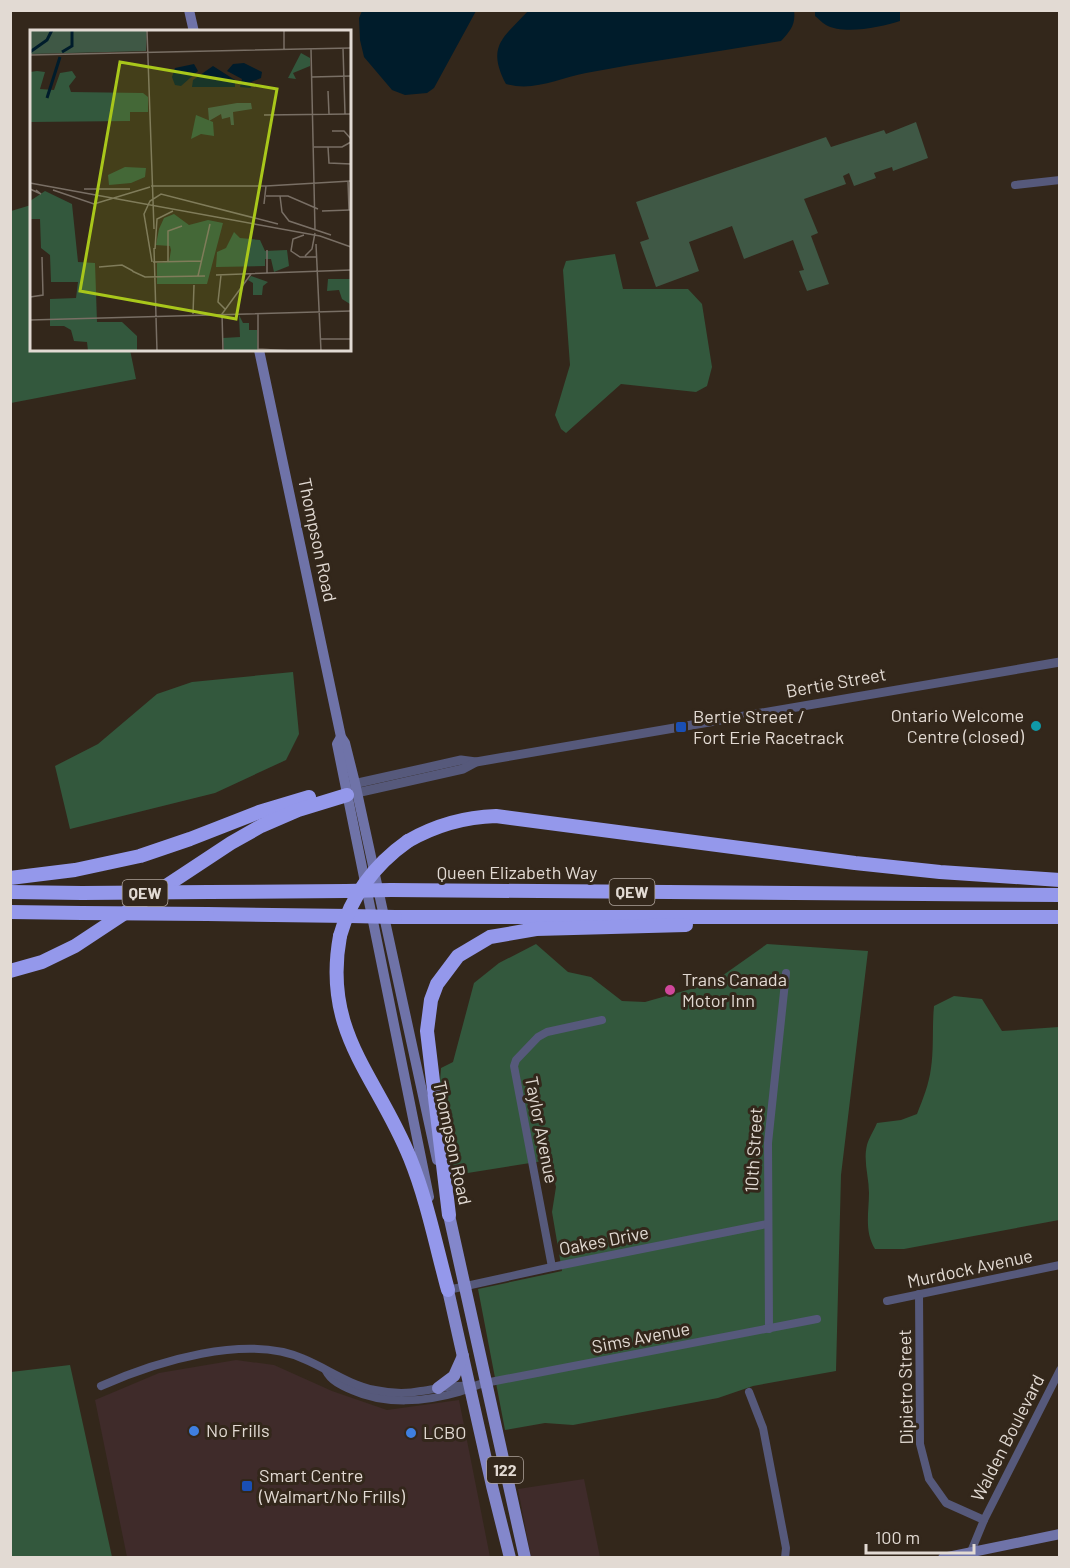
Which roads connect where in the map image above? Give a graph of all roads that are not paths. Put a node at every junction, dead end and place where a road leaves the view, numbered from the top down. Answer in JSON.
{"nodes":[{"id":1,"x":189,"y":10,"type":"edge"},
{"id":2,"x":194,"y":30,"type":"edge"},
{"id":3,"x":1059,"y":180,"type":"edge"},
{"id":4,"x":1015,"y":185,"type":"dead end"},
{"id":5,"x":259,"y":351,"type":"edge"},
{"id":6,"x":1059,"y":662,"type":"edge"},
{"id":7,"x":351,"y":789,"type":"junction"},
{"id":8,"x":10,"y":878,"type":"edge"},
{"id":9,"x":1059,"y":880,"type":"edge"},
{"id":10,"x":10,"y":892,"type":"edge"},
{"id":11,"x":1059,"y":895,"type":"edge"},
{"id":12,"x":10,"y":912,"type":"edge"},
{"id":13,"x":826,"y":916,"type":"junction"},
{"id":14,"x":1059,"y":917,"type":"edge"},
{"id":15,"x":10,"y":970,"type":"edge"},
{"id":16,"x":786,"y":973,"type":"dead end"},
{"id":17,"x":602,"y":1020,"type":"dead end"},
{"id":18,"x":449,"y":1215,"type":"junction"},
{"id":19,"x":767,"y":1224,"type":"junction"},
{"id":20,"x":1059,"y":1265,"type":"edge"},
{"id":21,"x":552,"y":1267,"type":"junction"},
{"id":22,"x":465,"y":1286,"type":"junction"},
{"id":23,"x":448,"y":1290,"type":"junction"},
{"id":24,"x":919,"y":1294,"type":"junction"},
{"id":25,"x":887,"y":1301,"type":"dead end"},
{"id":26,"x":817,"y":1319,"type":"dead end"},
{"id":27,"x":769,"y":1329,"type":"junction"},
{"id":28,"x":463,"y":1355,"type":"junction"},
{"id":29,"x":1059,"y":1370,"type":"edge"},
{"id":30,"x":326,"y":1371,"type":"junction"},
{"id":31,"x":485,"y":1383,"type":"junction"},
{"id":32,"x":101,"y":1386,"type":"dead end"},
{"id":33,"x":470,"y":1386,"type":"junction"},
{"id":34,"x":438,"y":1388,"type":"junction"},
{"id":35,"x":749,"y":1392,"type":"dead end"},
{"id":36,"x":492,"y":1486,"type":"junction"},
{"id":37,"x":984,"y":1520,"type":"junction"},
{"id":38,"x":1059,"y":1534,"type":"edge"},
{"id":39,"x":970,"y":1555,"type":"edge"},
{"id":40,"x":504,"y":1557,"type":"edge"},
{"id":41,"x":510,"y":1557,"type":"edge"},
{"id":42,"x":525,"y":1557,"type":"edge"},
{"id":43,"x":785,"y":1557,"type":"edge"},
{"id":44,"x":943,"y":1557,"type":"edge"}],
"edges":[{"from":1,"to":2,"type":"main road"},
{"from":3,"to":4,"type":"street"},
{"from":5,"to":7,"type":"main road","name":"Thompson Road","number":"122"},
{"from":6,"to":7,"type":"street","name":"Bertie Street"},
{"from":7,"to":8,"type":"highway"},
{"from":7,"to":15,"type":"highway"},
{"from":7,"to":18,"type":"main road","name":"Thompson Road","number":"122"},
{"from":7,"to":23,"type":"main road","name":"Thompson Road","number":"122"},
{"from":9,"to":23,"type":"highway","bridge":true},
{"from":10,"to":11,"type":"highway","name":"Queen Elizabeth Way","number":"QEW","bridge":true},
{"from":12,"to":13,"type":"highway","number":"QEW","bridge":true},
{"from":13,"to":14,"type":"highway","number":"QEW"},
{"from":13,"to":18,"type":"highway"},
{"from":16,"to":19,"type":"street","name":"10th Street"},
{"from":17,"to":21,"type":"street","name":"Taylor Avenue"},
{"from":18,"to":22,"type":"main road","name":"Thompson Road","number":"122"},
{"from":19,"to":21,"type":"street","name":"Oakes Drive"},
{"from":19,"to":27,"type":"street","name":"10th Street"},
{"from":20,"to":24,"type":"street","name":"Murdock Avenue"},
{"from":21,"to":22,"type":"street","name":"Oakes Drive"},
{"from":22,"to":23,"type":"street","name":"Oakes Drive"},
{"from":22,"to":31,"type":"main road","name":"Thompson Road","number":"122"},
{"from":23,"to":28,"type":"main road","name":"Thompson Road","number":"122"},
{"from":24,"to":25,"type":"street","name":"Murdock Avenue"},
{"from":24,"to":37,"type":"street","name":"Dipietro Street"},
{"from":26,"to":27,"type":"street","name":"Sims Avenue"},
{"from":27,"to":31,"type":"street","name":"Sims Avenue"},
{"from":28,"to":33,"type":"main road","name":"Thompson Road","number":"122"},
{"from":28,"to":34,"type":"main road"},
{"from":29,"to":37,"type":"street","name":"Walden Boulevard"},
{"from":30,"to":32,"type":"street","name":"Sims Avenue"},
{"from":30,"to":33,"type":"street","name":"Sims Avenue"},
{"from":30,"to":34,"type":"street","name":"Sims Avenue"},
{"from":31,"to":33,"type":"street","name":"Sims Avenue"},
{"from":31,"to":42,"type":"main road","name":"Thompson Road","number":"122"},
{"from":33,"to":34,"type":"street","name":"Sims Avenue"},
{"from":33,"to":36,"type":"main road","name":"Thompson Road","number":"122"},
{"from":35,"to":43,"type":"street"},
{"from":36,"to":40,"type":"main road"},
{"from":36,"to":41,"type":"main road","name":"Thompson Road","number":"122"},
{"from":37,"to":39,"type":"street","name":"Walden Boulevard"},
{"from":38,"to":39,"type":"main road"},
{"from":39,"to":44,"type":"main road"}]}
